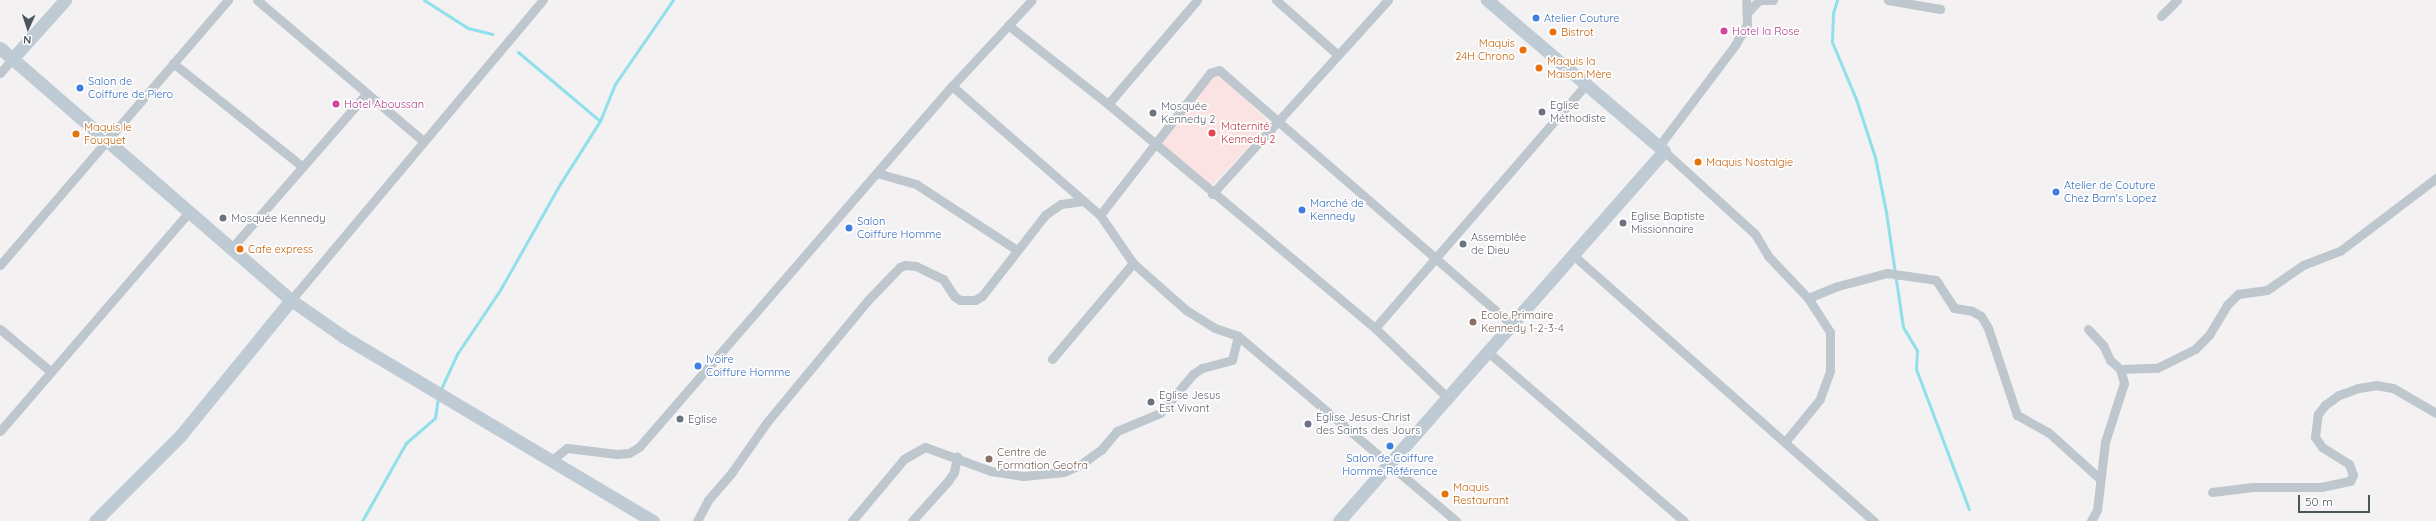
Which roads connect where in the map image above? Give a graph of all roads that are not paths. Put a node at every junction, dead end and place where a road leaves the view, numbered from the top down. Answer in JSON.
{"nodes":[{"id":1,"x":65,"y":0,"type":"edge"},
{"id":2,"x":228,"y":0,"type":"edge"},
{"id":3,"x":257,"y":0,"type":"edge"},
{"id":4,"x":544,"y":0,"type":"edge"},
{"id":5,"x":1032,"y":0,"type":"edge"},
{"id":6,"x":1197,"y":0,"type":"edge"},
{"id":7,"x":1276,"y":0,"type":"edge"},
{"id":8,"x":1388,"y":0,"type":"edge"},
{"id":9,"x":1487,"y":0,"type":"edge"},
{"id":10,"x":1746,"y":0,"type":"edge"},
{"id":11,"x":1773,"y":0,"type":"edge"},
{"id":12,"x":1888,"y":0,"type":"edge"},
{"id":13,"x":2176,"y":0,"type":"edge"},
{"id":14,"x":1940,"y":9,"type":"dead end"},
{"id":15,"x":1748,"y":12,"type":"junction"},
{"id":16,"x":2161,"y":16,"type":"dead end"},
{"id":17,"x":1008,"y":25,"type":"junction"},
{"id":18,"x":0,"y":48,"type":"edge"},
{"id":19,"x":1338,"y":55,"type":"junction"},
{"id":20,"x":13,"y":58,"type":"junction"},
{"id":21,"x":174,"y":63,"type":"junction"},
{"id":22,"x":0,"y":73,"type":"edge"},
{"id":23,"x":1586,"y":84,"type":"junction"},
{"id":24,"x":952,"y":86,"type":"junction"},
{"id":25,"x":367,"y":93,"type":"junction"},
{"id":26,"x":1108,"y":104,"type":"junction"},
{"id":27,"x":1277,"y":123,"type":"junction"},
{"id":28,"x":107,"y":141,"type":"junction"},
{"id":29,"x":423,"y":141,"type":"junction"},
{"id":30,"x":1154,"y":144,"type":"junction"},
{"id":31,"x":1662,"y":149,"type":"junction"},
{"id":32,"x":303,"y":167,"type":"junction"},
{"id":33,"x":878,"y":173,"type":"junction"},
{"id":34,"x":2436,"y":178,"type":"edge"},
{"id":35,"x":1212,"y":194,"type":"junction"},
{"id":36,"x":1084,"y":201,"type":"junction"},
{"id":37,"x":188,"y":213,"type":"junction"},
{"id":38,"x":1100,"y":215,"type":"junction"},
{"id":39,"x":230,"y":250,"type":"junction"},
{"id":40,"x":1018,"y":250,"type":"junction"},
{"id":41,"x":1574,"y":255,"type":"junction"},
{"id":42,"x":1435,"y":258,"type":"junction"},
{"id":43,"x":1133,"y":263,"type":"junction"},
{"id":44,"x":0,"y":265,"type":"edge"},
{"id":45,"x":1808,"y":298,"type":"junction"},
{"id":46,"x":291,"y":300,"type":"junction"},
{"id":47,"x":1512,"y":325,"type":"junction"},
{"id":48,"x":1375,"y":328,"type":"junction"},
{"id":49,"x":0,"y":329,"type":"edge"},
{"id":50,"x":2088,"y":329,"type":"dead end"},
{"id":51,"x":1238,"y":336,"type":"junction"},
{"id":52,"x":1488,"y":352,"type":"junction"},
{"id":53,"x":1052,"y":359,"type":"dead end"},
{"id":54,"x":2120,"y":369,"type":"junction"},
{"id":55,"x":50,"y":371,"type":"junction"},
{"id":56,"x":1448,"y":398,"type":"junction"},
{"id":57,"x":2436,"y":413,"type":"edge"},
{"id":58,"x":0,"y":431,"type":"edge"},
{"id":59,"x":1785,"y":442,"type":"junction"},
{"id":60,"x":957,"y":456,"type":"junction"},
{"id":61,"x":552,"y":460,"type":"junction"},
{"id":62,"x":1389,"y":465,"type":"junction"},
{"id":63,"x":2100,"y":479,"type":"junction"},
{"id":64,"x":2212,"y":492,"type":"dead end"},
{"id":65,"x":95,"y":521,"type":"edge"},
{"id":66,"x":653,"y":521,"type":"edge"},
{"id":67,"x":697,"y":521,"type":"edge"},
{"id":68,"x":852,"y":521,"type":"edge"},
{"id":69,"x":912,"y":521,"type":"edge"},
{"id":70,"x":1339,"y":521,"type":"edge"},
{"id":71,"x":1456,"y":521,"type":"edge"},
{"id":72,"x":1684,"y":521,"type":"edge"},
{"id":73,"x":1874,"y":521,"type":"edge"},
{"id":74,"x":2092,"y":521,"type":"edge"}],
"edges":[{"from":1,"to":20,"type":"street"},
{"from":2,"to":21,"type":"street"},
{"from":3,"to":25,"type":"street"},
{"from":4,"to":29,"type":"street"},
{"from":5,"to":17,"type":"street"},
{"from":6,"to":26,"type":"street"},
{"from":7,"to":19,"type":"street"},
{"from":8,"to":19,"type":"street"},
{"from":9,"to":23,"type":"street"},
{"from":10,"to":15,"type":"street"},
{"from":11,"to":15,"type":"street"},
{"from":12,"to":14,"type":"street"},
{"from":13,"to":16,"type":"street"},
{"from":15,"to":31,"type":"street"},
{"from":17,"to":24,"type":"street"},
{"from":17,"to":26,"type":"street"},
{"from":18,"to":20,"type":"street"},
{"from":19,"to":27,"type":"street"},
{"from":20,"to":22,"type":"street"},
{"from":20,"to":28,"type":"street"},
{"from":21,"to":28,"type":"street"},
{"from":21,"to":32,"type":"street"},
{"from":23,"to":31,"type":"street"},
{"from":23,"to":42,"type":"street"},
{"from":24,"to":33,"type":"street"},
{"from":24,"to":36,"type":"street"},
{"from":25,"to":29,"type":"street"},
{"from":25,"to":32,"type":"street"},
{"from":26,"to":30,"type":"street"},
{"from":27,"to":30,"type":"street"},
{"from":27,"to":35,"type":"street"},
{"from":27,"to":42,"type":"street"},
{"from":28,"to":37,"type":"street"},
{"from":28,"to":44,"type":"street"},
{"from":29,"to":46,"type":"street"},
{"from":30,"to":35,"type":"street"},
{"from":30,"to":38,"type":"street"},
{"from":31,"to":41,"type":"street"},
{"from":31,"to":45,"type":"street"},
{"from":32,"to":39,"type":"street"},
{"from":33,"to":40,"type":"street"},
{"from":33,"to":61,"type":"street"},
{"from":34,"to":54,"type":"street"},
{"from":35,"to":48,"type":"street"},
{"from":36,"to":38,"type":"street"},
{"from":36,"to":40,"type":"street"},
{"from":37,"to":39,"type":"street"},
{"from":37,"to":55,"type":"street"},
{"from":38,"to":43,"type":"street"},
{"from":39,"to":46,"type":"street"},
{"from":40,"to":67,"type":"street"},
{"from":41,"to":47,"type":"street"},
{"from":41,"to":59,"type":"street"},
{"from":42,"to":47,"type":"street"},
{"from":42,"to":48,"type":"street"},
{"from":43,"to":51,"type":"street"},
{"from":43,"to":53,"type":"street"},
{"from":45,"to":59,"type":"street"},
{"from":45,"to":63,"type":"street"},
{"from":46,"to":61,"type":"street"},
{"from":46,"to":65,"type":"street"},
{"from":47,"to":52,"type":"street"},
{"from":48,"to":56,"type":"street"},
{"from":49,"to":55,"type":"street"},
{"from":50,"to":54,"type":"street"},
{"from":51,"to":60,"type":"street"},
{"from":51,"to":62,"type":"street"},
{"from":52,"to":56,"type":"street"},
{"from":52,"to":72,"type":"street"},
{"from":54,"to":63,"type":"street"},
{"from":55,"to":58,"type":"street"},
{"from":56,"to":62,"type":"street"},
{"from":57,"to":64,"type":"street"},
{"from":59,"to":73,"type":"street"},
{"from":60,"to":68,"type":"street"},
{"from":60,"to":69,"type":"street"},
{"from":61,"to":66,"type":"street"},
{"from":62,"to":70,"type":"street"},
{"from":62,"to":71,"type":"street"},
{"from":63,"to":74,"type":"street"}]}
